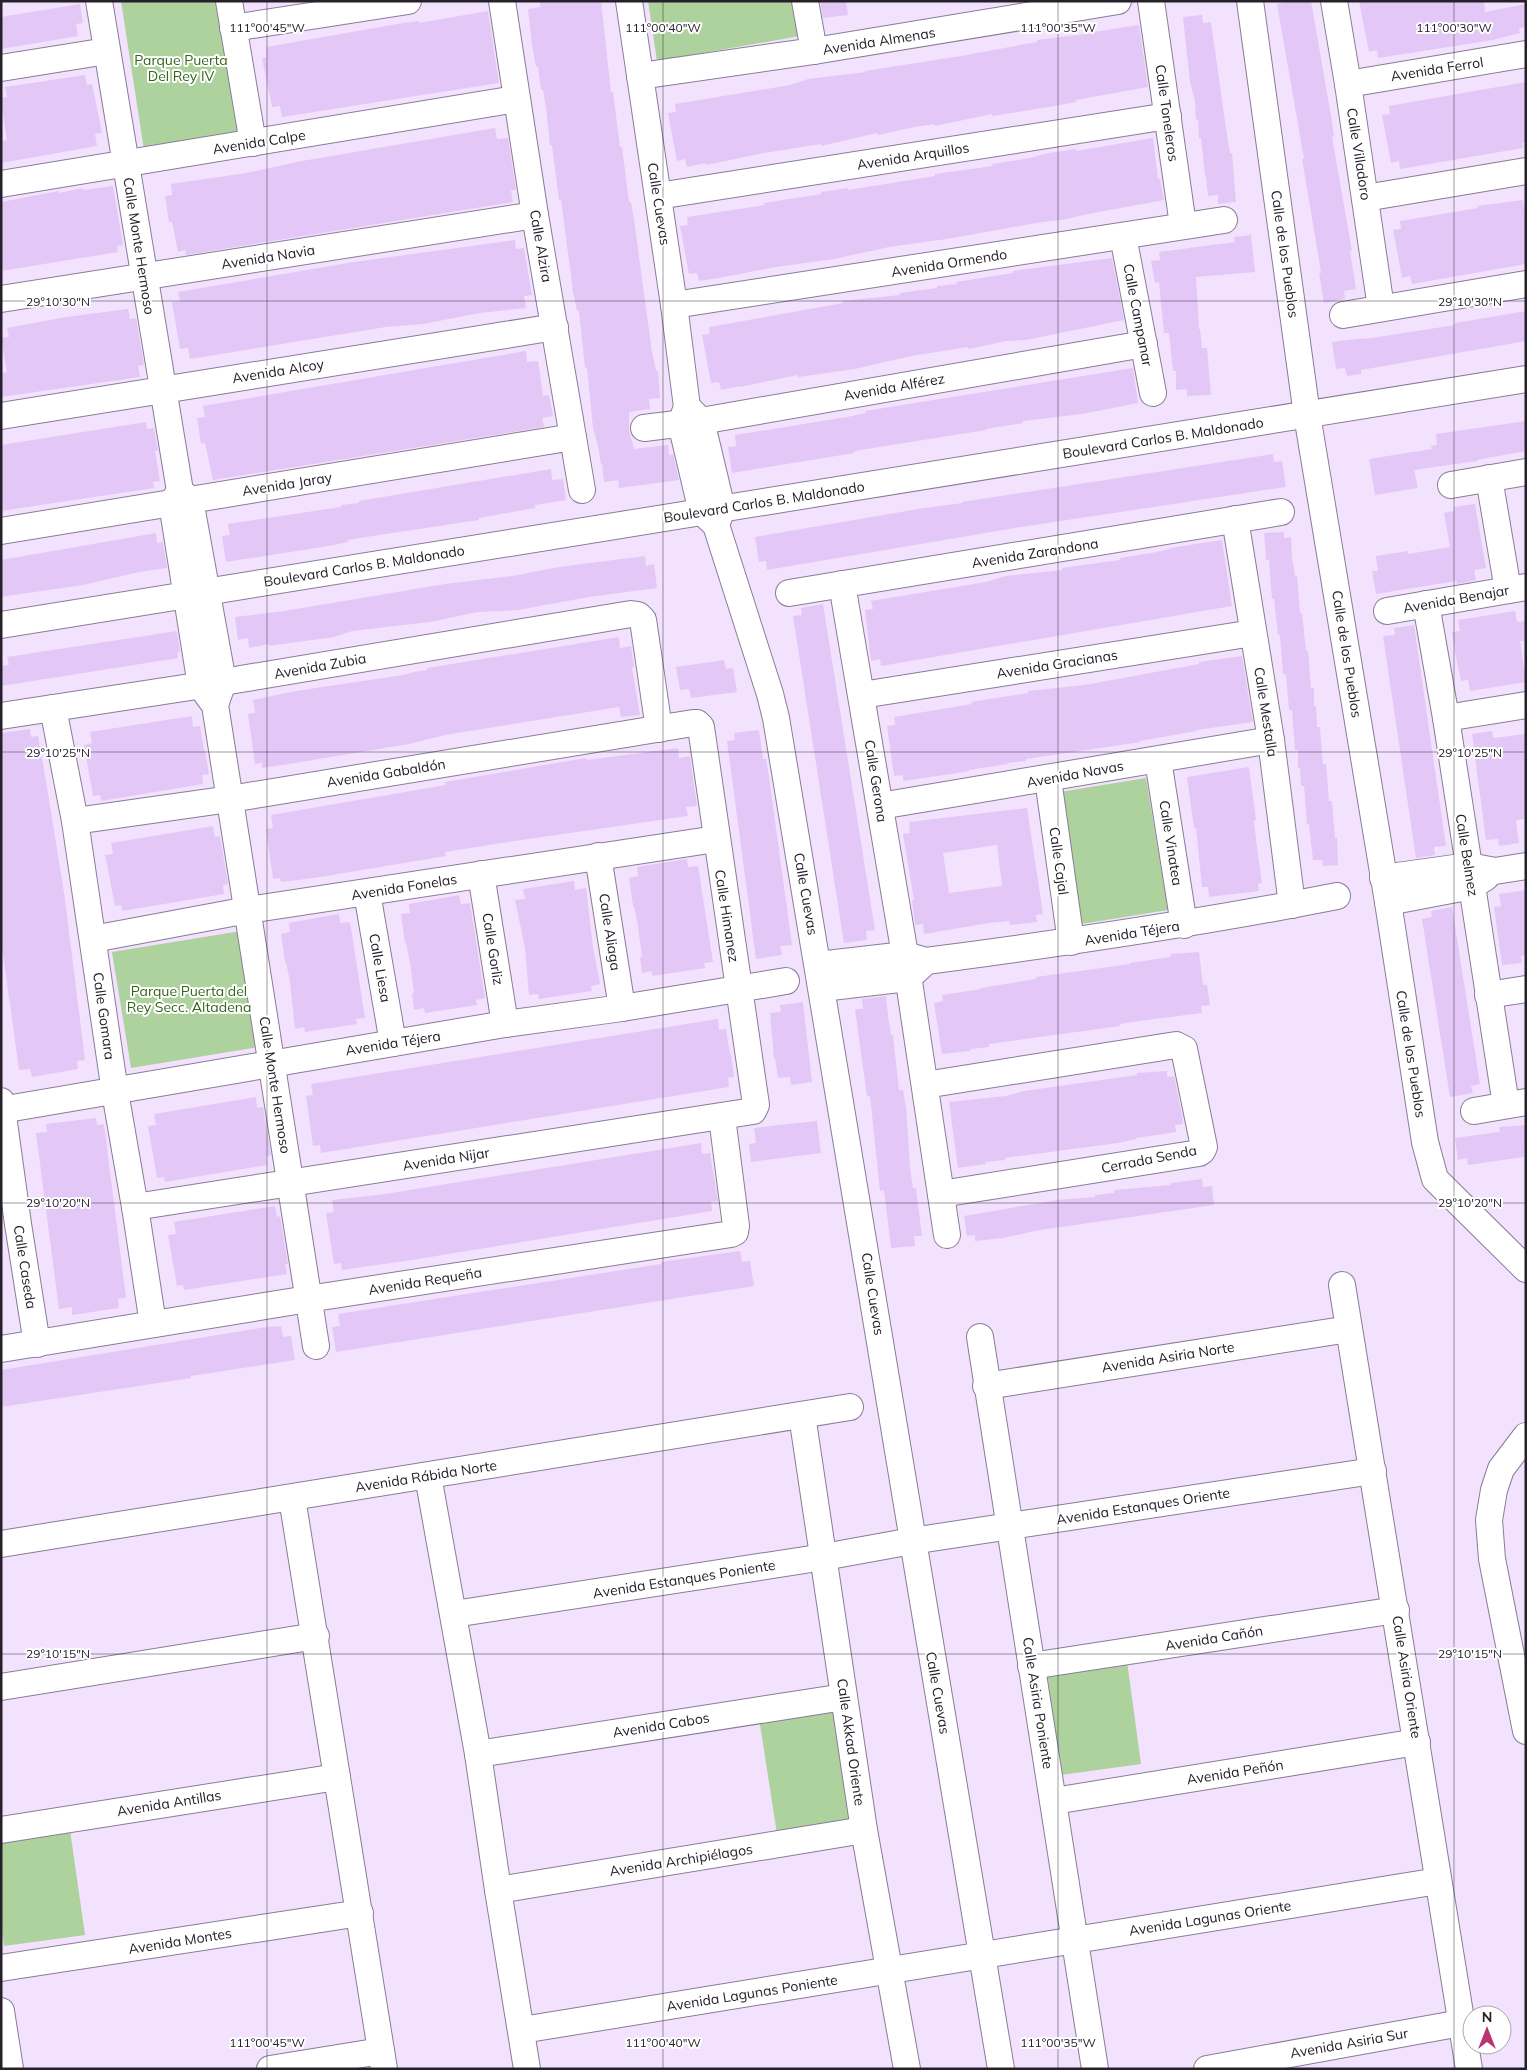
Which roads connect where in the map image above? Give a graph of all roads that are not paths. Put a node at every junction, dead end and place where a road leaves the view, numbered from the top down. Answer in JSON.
{"nodes":[{"id":1,"x":99,"y":1,"type":"edge"},
{"id":2,"x":229,"y":1,"type":"edge"},
{"id":3,"x":408,"y":1,"type":"edge"},
{"id":4,"x":502,"y":1,"type":"edge"},
{"id":5,"x":629,"y":1,"type":"edge"},
{"id":6,"x":805,"y":1,"type":"edge"},
{"id":7,"x":1118,"y":1,"type":"edge"},
{"id":8,"x":1151,"y":1,"type":"edge"},
{"id":9,"x":1250,"y":1,"type":"edge"},
{"id":10,"x":1334,"y":1,"type":"edge"},
{"id":11,"x":233,"y":28,"type":"junction"},
{"id":12,"x":107,"y":51,"type":"junction"},
{"id":13,"x":814,"y":51,"type":"junction"},
{"id":14,"x":1526,"y":54,"type":"edge"},
{"id":15,"x":1,"y":68,"type":"edge"},
{"id":16,"x":640,"y":76,"type":"junction"},
{"id":17,"x":1348,"y":84,"type":"junction"},
{"id":18,"x":516,"y":99,"type":"junction"},
{"id":19,"x":1168,"y":116,"type":"junction"},
{"id":20,"x":253,"y":143,"type":"junction"},
{"id":21,"x":126,"y":164,"type":"junction"},
{"id":22,"x":1526,"y":171,"type":"edge"},
{"id":23,"x":1,"y":184,"type":"edge"},
{"id":24,"x":658,"y":196,"type":"junction"},
{"id":25,"x":1365,"y":198,"type":"junction"},
{"id":26,"x":535,"y":215,"type":"junction"},
{"id":27,"x":1224,"y":220,"type":"dead end"},
{"id":28,"x":1183,"y":225,"type":"junction"},
{"id":29,"x":1123,"y":236,"type":"junction"},
{"id":30,"x":144,"y":277,"type":"junction"},
{"id":31,"x":1526,"y":284,"type":"edge"},
{"id":32,"x":1,"y":299,"type":"edge"},
{"id":33,"x":674,"y":305,"type":"junction"},
{"id":34,"x":1381,"y":308,"type":"junction"},
{"id":35,"x":1344,"y":315,"type":"dead end"},
{"id":36,"x":555,"y":327,"type":"junction"},
{"id":37,"x":1144,"y":344,"type":"junction"},
{"id":38,"x":1526,"y":379,"type":"edge"},
{"id":39,"x":163,"y":390,"type":"junction"},
{"id":40,"x":1153,"y":394,"type":"dead end"},
{"id":41,"x":1307,"y":415,"type":"junction"},
{"id":42,"x":1,"y":416,"type":"edge"},
{"id":43,"x":690,"y":417,"type":"junction"},
{"id":44,"x":644,"y":428,"type":"dead end"},
{"id":45,"x":574,"y":437,"type":"junction"},
{"id":46,"x":1526,"y":472,"type":"edge"},
{"id":47,"x":1489,"y":478,"type":"junction"},
{"id":48,"x":1451,"y":485,"type":"dead end"},
{"id":49,"x":582,"y":490,"type":"dead end"},
{"id":50,"x":180,"y":498,"type":"junction"},
{"id":51,"x":1280,"y":512,"type":"dead end"},
{"id":52,"x":713,"y":515,"type":"junction"},
{"id":53,"x":1236,"y":520,"type":"junction"},
{"id":54,"x":1,"y":531,"type":"edge"},
{"id":55,"x":842,"y":584,"type":"junction"},
{"id":56,"x":1517,"y":589,"type":"edge"},
{"id":57,"x":197,"y":593,"type":"junction"},
{"id":58,"x":789,"y":594,"type":"dead end"},
{"id":59,"x":1426,"y":604,"type":"junction"},
{"id":60,"x":1387,"y":611,"type":"dead end"},
{"id":61,"x":1,"y":625,"type":"edge"},
{"id":62,"x":1253,"y":633,"type":"junction"},
{"id":63,"x":213,"y":691,"type":"junction"},
{"id":64,"x":862,"y":695,"type":"junction"},
{"id":65,"x":1526,"y":705,"type":"edge"},
{"id":66,"x":53,"y":708,"type":"junction"},
{"id":67,"x":1,"y":716,"type":"edge"},
{"id":68,"x":1446,"y":718,"type":"junction"},
{"id":69,"x":697,"y":723,"type":"joint"},
{"id":70,"x":660,"y":729,"type":"junction"},
{"id":71,"x":1270,"y":740,"type":"junction"},
{"id":72,"x":1158,"y":760,"type":"junction"},
{"id":73,"x":1048,"y":779,"type":"junction"},
{"id":74,"x":230,"y":799,"type":"junction"},
{"id":75,"x":880,"y":806,"type":"junction"},
{"id":76,"x":75,"y":821,"type":"junction"},
{"id":77,"x":716,"y":839,"type":"junction"},
{"id":78,"x":598,"y":856,"type":"junction"},
{"id":79,"x":1526,"y":866,"type":"edge"},
{"id":80,"x":481,"y":874,"type":"junction"},
{"id":81,"x":1471,"y":876,"type":"junction"},
{"id":82,"x":1385,"y":890,"type":"junction"},
{"id":83,"x":367,"y":893,"type":"junction"},
{"id":84,"x":1337,"y":896,"type":"dead end"},
{"id":85,"x":1292,"y":905,"type":"junction"},
{"id":86,"x":248,"y":910,"type":"junction"},
{"id":87,"x":1184,"y":925,"type":"junction"},
{"id":88,"x":93,"y":940,"type":"junction"},
{"id":89,"x":1071,"y":942,"type":"junction"},
{"id":90,"x":913,"y":965,"type":"junction"},
{"id":91,"x":820,"y":976,"type":"junction"},
{"id":92,"x":786,"y":981,"type":"dead end"},
{"id":93,"x":738,"y":989,"type":"junction"},
{"id":94,"x":1526,"y":989,"type":"edge"},
{"id":95,"x":1488,"y":995,"type":"junction"},
{"id":96,"x":622,"y":1008,"type":"junction"},
{"id":97,"x":505,"y":1024,"type":"junction"},
{"id":98,"x":393,"y":1043,"type":"junction"},
{"id":99,"x":272,"y":1063,"type":"junction"},
{"id":100,"x":925,"y":1084,"type":"junction"},
{"id":101,"x":115,"y":1092,"type":"junction"},
{"id":102,"x":1516,"y":1104,"type":"edge"},
{"id":103,"x":2,"y":1107,"type":"edge"},
{"id":104,"x":756,"y":1109,"type":"joint"},
{"id":105,"x":1474,"y":1110,"type":"dead end"},
{"id":106,"x":722,"y":1117,"type":"junction"},
{"id":107,"x":290,"y":1183,"type":"junction"},
{"id":108,"x":941,"y":1194,"type":"junction"},
{"id":109,"x":135,"y":1207,"type":"junction"},
{"id":110,"x":9,"y":1226,"type":"edge"},
{"id":111,"x":947,"y":1236,"type":"dead end"},
{"id":112,"x":1526,"y":1269,"type":"edge"},
{"id":113,"x":1342,"y":1285,"type":"dead end"},
{"id":114,"x":308,"y":1299,"type":"junction"},
{"id":115,"x":153,"y":1324,"type":"junction"},
{"id":116,"x":1350,"y":1329,"type":"junction"},
{"id":117,"x":980,"y":1337,"type":"dead end"},
{"id":118,"x":37,"y":1344,"type":"junction"},
{"id":119,"x":316,"y":1346,"type":"dead end"},
{"id":120,"x":1,"y":1349,"type":"edge"},
{"id":121,"x":986,"y":1386,"type":"junction"},
{"id":122,"x":850,"y":1407,"type":"dead end"},
{"id":123,"x":802,"y":1415,"type":"junction"},
{"id":124,"x":1526,"y":1436,"type":"edge"},
{"id":125,"x":1373,"y":1472,"type":"junction"},
{"id":126,"x":428,"y":1476,"type":"junction"},
{"id":127,"x":292,"y":1498,"type":"junction"},
{"id":128,"x":1010,"y":1527,"type":"junction"},
{"id":129,"x":912,"y":1541,"type":"junction"},
{"id":130,"x":1,"y":1544,"type":"edge"},
{"id":131,"x":824,"y":1558,"type":"junction"},
{"id":132,"x":1396,"y":1610,"type":"junction"},
{"id":133,"x":454,"y":1614,"type":"junction"},
{"id":134,"x":316,"y":1636,"type":"junction"},
{"id":135,"x":1031,"y":1666,"type":"junction"},
{"id":136,"x":1,"y":1687,"type":"edge"},
{"id":137,"x":844,"y":1697,"type":"junction"},
{"id":138,"x":1526,"y":1731,"type":"edge"},
{"id":139,"x":1417,"y":1742,"type":"junction"},
{"id":140,"x":478,"y":1754,"type":"junction"},
{"id":141,"x":337,"y":1777,"type":"junction"},
{"id":142,"x":1054,"y":1801,"type":"junction"},
{"id":143,"x":1,"y":1830,"type":"edge"},
{"id":144,"x":864,"y":1830,"type":"junction"},
{"id":145,"x":1438,"y":1881,"type":"junction"},
{"id":146,"x":498,"y":1890,"type":"junction"},
{"id":147,"x":360,"y":1913,"type":"junction"},
{"id":148,"x":1074,"y":1940,"type":"junction"},
{"id":149,"x":982,"y":1956,"type":"junction"},
{"id":150,"x":1,"y":1968,"type":"edge"},
{"id":151,"x":889,"y":1972,"type":"junction"},
{"id":152,"x":1,"y":2012,"type":"edge"},
{"id":153,"x":1461,"y":2023,"type":"junction"},
{"id":154,"x":522,"y":2030,"type":"junction"},
{"id":155,"x":383,"y":2060,"type":"edge"},
{"id":156,"x":10,"y":2069,"type":"edge"},
{"id":157,"x":270,"y":2069,"type":"edge"},
{"id":158,"x":527,"y":2069,"type":"edge"},
{"id":159,"x":907,"y":2069,"type":"edge"},
{"id":160,"x":1000,"y":2069,"type":"edge"},
{"id":161,"x":1095,"y":2069,"type":"edge"},
{"id":162,"x":1207,"y":2069,"type":"edge"},
{"id":163,"x":1469,"y":2069,"type":"edge"}],
"edges":[{"from":1,"to":12,"type":"street","name":"Calle Monte Hermoso"},
{"from":2,"to":11,"type":"street"},
{"from":3,"to":11,"type":"street"},
{"from":4,"to":18,"type":"street","name":"Calle Alzira"},
{"from":5,"to":16,"type":"street","name":"Calle Cuevas"},
{"from":6,"to":13,"type":"street"},
{"from":7,"to":13,"type":"street","name":"Avenida Almenas"},
{"from":8,"to":19,"type":"street","name":"Calle Toneleros"},
{"from":9,"to":41,"type":"street","name":"Calle de los Pueblos"},
{"from":10,"to":17,"type":"street","name":"Calle Villadoro"},
{"from":11,"to":20,"type":"street"},
{"from":12,"to":15,"type":"street"},
{"from":12,"to":21,"type":"street","name":"Calle Monte Hermoso"},
{"from":13,"to":16,"type":"street","name":"Avenida Almenas"},
{"from":14,"to":17,"type":"street","name":"Avenida Ferrol"},
{"from":16,"to":24,"type":"street","name":"Calle Cuevas"},
{"from":17,"to":25,"type":"street","name":"Calle Villadoro"},
{"from":18,"to":20,"type":"street","name":"Avenida Calpe"},
{"from":18,"to":26,"type":"street","name":"Calle Alzira"},
{"from":19,"to":24,"type":"street","name":"Avenida Arquillos"},
{"from":19,"to":28,"type":"street","name":"Calle Toneleros"},
{"from":20,"to":21,"type":"street","name":"Avenida Calpe"},
{"from":21,"to":23,"type":"street","name":"Avenida Calpe"},
{"from":21,"to":30,"type":"street","name":"Calle Monte Hermoso"},
{"from":22,"to":25,"type":"street"},
{"from":24,"to":33,"type":"street","name":"Calle Cuevas"},
{"from":25,"to":34,"type":"street","name":"Calle Villadoro"},
{"from":26,"to":30,"type":"street","name":"Avenida Navia"},
{"from":26,"to":36,"type":"street","name":"Calle Alzira"},
{"from":27,"to":28,"type":"street","name":"Avenida Ormendo"},
{"from":28,"to":29,"type":"street","name":"Avenida Ormendo"},
{"from":29,"to":33,"type":"street","name":"Avenida Ormendo"},
{"from":29,"to":37,"type":"street","name":"Calle Campanar"},
{"from":30,"to":32,"type":"street","name":"Avenida Navia"},
{"from":30,"to":39,"type":"street","name":"Calle Monte Hermoso"},
{"from":31,"to":34,"type":"street"},
{"from":33,"to":43,"type":"street","name":"Calle Cuevas"},
{"from":34,"to":35,"type":"street"},
{"from":36,"to":39,"type":"street","name":"Avenida Alcoy"},
{"from":36,"to":45,"type":"street","name":"Calle Alzira"},
{"from":37,"to":40,"type":"street","name":"Calle Campanar"},
{"from":37,"to":43,"type":"street","name":"Avenida Alférez"},
{"from":38,"to":41,"type":"street","name":"Boulevard Carlos B. Maldonado"},
{"from":39,"to":42,"type":"street","name":"Avenida Alcoy"},
{"from":39,"to":50,"type":"street","name":"Calle Monte Hermoso"},
{"from":41,"to":52,"type":"street","name":"Boulevard Carlos B. Maldonado"},
{"from":41,"to":82,"type":"street","name":"Calle de los Pueblos"},
{"from":43,"to":44,"type":"street","name":"Avenida Alférez"},
{"from":43,"to":52,"type":"street","name":"Calle Cuevas"},
{"from":45,"to":49,"type":"street","name":"Calle Alzira"},
{"from":45,"to":50,"type":"street","name":"Avenida Jaray"},
{"from":46,"to":47,"type":"street"},
{"from":47,"to":48,"type":"street"},
{"from":47,"to":56,"type":"street"},
{"from":50,"to":54,"type":"street","name":"Avenida Jaray"},
{"from":50,"to":57,"type":"street","name":"Calle Monte Hermoso"},
{"from":51,"to":53,"type":"street","name":"Avenida Zarandona"},
{"from":52,"to":57,"type":"street","name":"Boulevard Carlos B. Maldonado"},
{"from":52,"to":91,"type":"street","name":"Calle Cuevas"},
{"from":53,"to":55,"type":"street","name":"Avenida Zarandona"},
{"from":53,"to":62,"type":"street","name":"Calle Mestalla"},
{"from":55,"to":58,"type":"street","name":"Avenida Zarandona"},
{"from":55,"to":64,"type":"street","name":"Calle Gerona"},
{"from":56,"to":59,"type":"street","name":"Avenida Benajar"},
{"from":57,"to":61,"type":"street","name":"Boulevard Carlos B. Maldonado"},
{"from":57,"to":63,"type":"street","name":"Calle Monte Hermoso"},
{"from":59,"to":60,"type":"street","name":"Avenida Benajar"},
{"from":59,"to":68,"type":"street","name":"Calle Belmez"},
{"from":62,"to":64,"type":"street","name":"Avenida Gracianas"},
{"from":62,"to":71,"type":"street","name":"Calle Mestalla"},
{"from":63,"to":66,"type":"street","name":"Avenida Zubia"},
{"from":63,"to":70,"type":"street","name":"Avenida Zubia"},
{"from":63,"to":74,"type":"street","name":"Calle Monte Hermoso"},
{"from":64,"to":75,"type":"street","name":"Calle Gerona"},
{"from":65,"to":68,"type":"street"},
{"from":66,"to":67,"type":"street","name":"Avenida Zubia"},
{"from":66,"to":76,"type":"street","name":"Calle Gomara"},
{"from":68,"to":81,"type":"street","name":"Calle Belmez"},
{"from":69,"to":70,"type":"street","name":"Avenida Gabaldón"},
{"from":69,"to":77,"type":"street","name":"Calle Himanez"},
{"from":70,"to":74,"type":"street","name":"Avenida Gabaldón"},
{"from":71,"to":72,"type":"street","name":"Avenida Navas"},
{"from":71,"to":85,"type":"street","name":"Calle Mestalla"},
{"from":72,"to":73,"type":"street","name":"Avenida Navas"},
{"from":72,"to":87,"type":"street","name":"Calle Vinatea"},
{"from":73,"to":75,"type":"street","name":"Avenida Navas"},
{"from":73,"to":89,"type":"street","name":"Calle Cajal"},
{"from":74,"to":76,"type":"street","name":"Avenida Gabaldón"},
{"from":74,"to":86,"type":"street","name":"Calle Monte Hermoso"},
{"from":75,"to":90,"type":"street","name":"Calle Gerona"},
{"from":76,"to":88,"type":"street","name":"Calle Gomara"},
{"from":77,"to":78,"type":"street","name":"Avenida Fonelas"},
{"from":77,"to":93,"type":"street","name":"Calle Himanez"},
{"from":78,"to":80,"type":"street","name":"Avenida Fonelas"},
{"from":78,"to":96,"type":"street","name":"Calle Aliaga"},
{"from":79,"to":81,"type":"street"},
{"from":80,"to":83,"type":"street","name":"Avenida Fonelas"},
{"from":80,"to":97,"type":"street","name":"Calle Gorliz"},
{"from":81,"to":82,"type":"street"},
{"from":81,"to":95,"type":"street","name":"Calle Belmez"},
{"from":82,"to":112,"type":"street","name":"Calle de los Pueblos"},
{"from":83,"to":86,"type":"street","name":"Avenida Fonelas"},
{"from":83,"to":98,"type":"street","name":"Calle Liesa"},
{"from":84,"to":85,"type":"street","name":"Avenida Téjera"},
{"from":85,"to":87,"type":"street","name":"Avenida Téjera"},
{"from":86,"to":88,"type":"street","name":"Avenida Fonelas"},
{"from":86,"to":99,"type":"street","name":"Calle Monte Hermoso"},
{"from":87,"to":89,"type":"street","name":"Avenida Téjera"},
{"from":88,"to":101,"type":"street","name":"Calle Gomara"},
{"from":89,"to":90,"type":"street","name":"Avenida Téjera"},
{"from":90,"to":91,"type":"street","name":"Avenida Téjera"},
{"from":90,"to":100,"type":"street"},
{"from":91,"to":129,"type":"street","name":"Calle Cuevas"},
{"from":92,"to":93,"type":"street","name":"Avenida Téjera"},
{"from":93,"to":96,"type":"street","name":"Avenida Téjera"},
{"from":93,"to":104,"type":"street","name":"Calle Himanez"},
{"from":94,"to":95,"type":"street"},
{"from":95,"to":102,"type":"street","name":"Calle Belmez"},
{"from":96,"to":97,"type":"street","name":"Avenida Téjera"},
{"from":97,"to":98,"type":"street","name":"Avenida Téjera"},
{"from":98,"to":99,"type":"street","name":"Avenida Téjera"},
{"from":99,"to":101,"type":"street","name":"Avenida Téjera"},
{"from":99,"to":107,"type":"street","name":"Calle Monte Hermoso"},
{"from":100,"to":108,"type":"street"},
{"from":100,"to":108,"type":"street","name":"Cerrada Senda"},
{"from":101,"to":103,"type":"street","name":"Avenida Téjera"},
{"from":101,"to":109,"type":"street","name":"Calle Gomara"},
{"from":102,"to":105,"type":"street"},
{"from":103,"to":110,"type":"street","name":"Calle Caseda"},
{"from":104,"to":106,"type":"street","name":"Avenida Nijar"},
{"from":106,"to":107,"type":"street","name":"Avenida Nijar"},
{"from":106,"to":114,"type":"street","name":"Avenida Requeña"},
{"from":107,"to":109,"type":"street","name":"Avenida Nijar"},
{"from":107,"to":114,"type":"street","name":"Calle Monte Hermoso"},
{"from":108,"to":111,"type":"street"},
{"from":109,"to":115,"type":"street","name":"Calle Gomara"},
{"from":110,"to":118,"type":"street","name":"Calle Caseda"},
{"from":113,"to":116,"type":"street","name":"Calle Asiria Oriente"},
{"from":114,"to":115,"type":"street","name":"Avenida Requeña"},
{"from":114,"to":119,"type":"street","name":"Calle Monte Hermoso"},
{"from":115,"to":118,"type":"street","name":"Avenida Requeña"},
{"from":116,"to":121,"type":"street","name":"Avenida Asiria Norte"},
{"from":116,"to":125,"type":"street","name":"Calle Asiria Oriente"},
{"from":117,"to":121,"type":"street","name":"Calle Asiria Poniente"},
{"from":118,"to":120,"type":"street","name":"Avenida Requeña"},
{"from":121,"to":128,"type":"street","name":"Calle Asiria Poniente"},
{"from":122,"to":123,"type":"street","name":"Avenida Rábida Norte"},
{"from":123,"to":126,"type":"street","name":"Avenida Rábida Norte"},
{"from":123,"to":131,"type":"street","name":"Calle Akkad Oriente"},
{"from":124,"to":138,"type":"street"},
{"from":125,"to":128,"type":"street","name":"Avenida Estanques Oriente"},
{"from":125,"to":132,"type":"street","name":"Calle Asiria Oriente"},
{"from":126,"to":127,"type":"street","name":"Avenida Rábida Norte"},
{"from":126,"to":133,"type":"street"},
{"from":127,"to":130,"type":"street","name":"Avenida Rábida Norte"},
{"from":127,"to":134,"type":"street"},
{"from":128,"to":129,"type":"street","name":"Avenida Estanques Oriente"},
{"from":128,"to":135,"type":"street","name":"Calle Asiria Poniente"},
{"from":129,"to":131,"type":"street","name":"Avenida Estanques Poniente"},
{"from":129,"to":149,"type":"street","name":"Calle Cuevas"},
{"from":131,"to":133,"type":"street","name":"Avenida Estanques Poniente"},
{"from":131,"to":137,"type":"street","name":"Calle Akkad Oriente"},
{"from":132,"to":135,"type":"street","name":"Avenida Cañón"},
{"from":132,"to":139,"type":"street","name":"Calle Asiria Oriente"},
{"from":133,"to":140,"type":"street"},
{"from":134,"to":136,"type":"street"},
{"from":134,"to":141,"type":"street"},
{"from":135,"to":142,"type":"street","name":"Calle Asiria Poniente"},
{"from":137,"to":140,"type":"street","name":"Avenida Cabos"},
{"from":137,"to":144,"type":"street","name":"Calle Akkad Oriente"},
{"from":139,"to":142,"type":"street","name":"Avenida Peñón"},
{"from":139,"to":145,"type":"street","name":"Calle Asiria Oriente"},
{"from":140,"to":146,"type":"street"},
{"from":141,"to":143,"type":"street","name":"Avenida Antillas"},
{"from":141,"to":147,"type":"street"},
{"from":142,"to":148,"type":"street","name":"Calle Asiria Poniente"},
{"from":144,"to":146,"type":"street","name":"Avenida Archipiélagos"},
{"from":144,"to":151,"type":"street","name":"Calle Akkad Oriente"},
{"from":145,"to":148,"type":"street","name":"Avenida Lagunas Oriente"},
{"from":145,"to":153,"type":"street","name":"Calle Asiria Oriente"},
{"from":146,"to":154,"type":"street"},
{"from":147,"to":150,"type":"street","name":"Avenida Montes"},
{"from":147,"to":155,"type":"street"},
{"from":148,"to":149,"type":"street","name":"Avenida Lagunas Oriente"},
{"from":148,"to":161,"type":"street","name":"Calle Asiria Poniente"},
{"from":149,"to":151,"type":"street","name":"Avenida Lagunas Poniente"},
{"from":149,"to":160,"type":"street","name":"Calle Cuevas"},
{"from":151,"to":154,"type":"street","name":"Avenida Lagunas Poniente"},
{"from":151,"to":159,"type":"street","name":"Calle Akkad Oriente"},
{"from":152,"to":156,"type":"street"},
{"from":153,"to":162,"type":"street","name":"Avenida Asiria Sur"},
{"from":153,"to":163,"type":"street","name":"Calle Asiria Oriente"},
{"from":154,"to":158,"type":"street"},
{"from":155,"to":157,"type":"street"}]}
